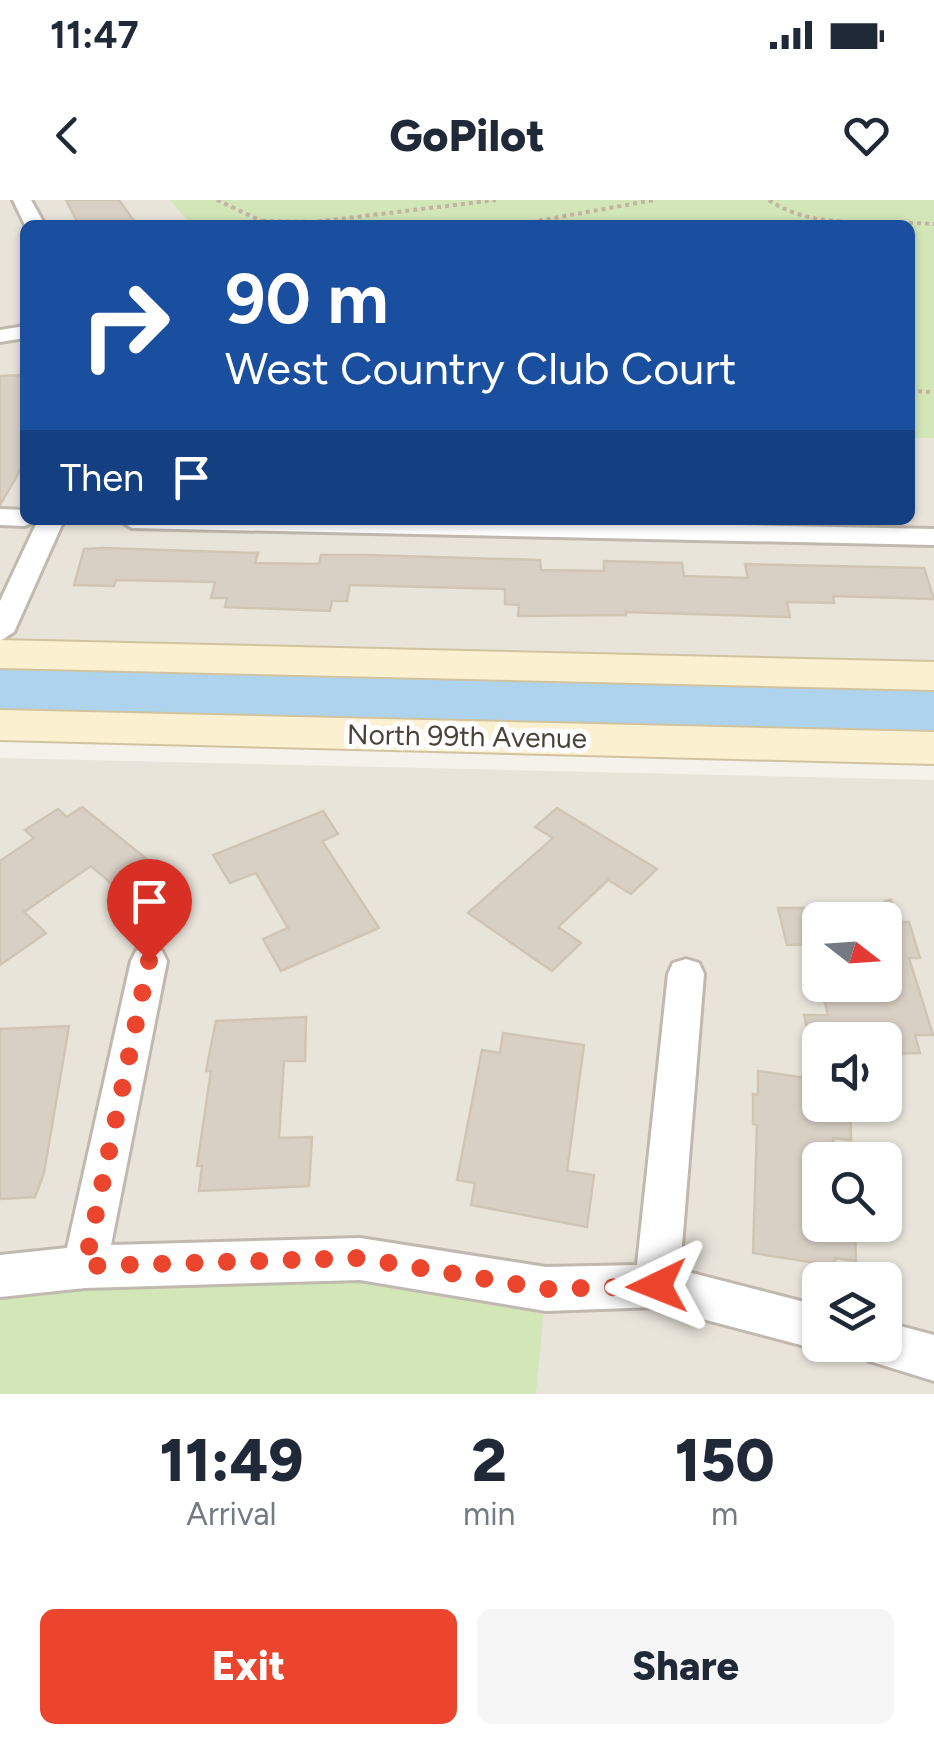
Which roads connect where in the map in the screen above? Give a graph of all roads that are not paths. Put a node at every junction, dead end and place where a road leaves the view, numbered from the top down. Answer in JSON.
{"nodes":[{"id":1,"x":49,"y":525,"type":"edge"},
{"id":2,"x":355,"y":525,"type":"edge"},
{"id":3,"x":934,"y":538,"type":"edge"},
{"id":4,"x":0,"y":632,"type":"edge"},
{"id":5,"x":0,"y":654,"type":"edge"},
{"id":6,"x":934,"y":676,"type":"edge"},
{"id":7,"x":0,"y":725,"type":"edge"},
{"id":8,"x":934,"y":748,"type":"edge"},
{"id":9,"x":149,"y":961,"type":"dead end"},
{"id":10,"x":686,"y":974,"type":"dead end"},
{"id":11,"x":85,"y":1266,"type":"junction"},
{"id":12,"x":0,"y":1276,"type":"edge"},
{"id":13,"x":657,"y":1286,"type":"junction"},
{"id":14,"x":802,"y":1323,"type":"edge"},
{"id":15,"x":902,"y":1350,"type":"edge"},
{"id":16,"x":934,"y":1358,"type":"edge"}],
"edges":[{"from":1,"to":4,"type":"street"},
{"from":2,"to":3,"type":"street"},
{"from":5,"to":6,"type":"main road"},
{"from":7,"to":8,"type":"main road","name":"North 99th Avenue"},
{"from":9,"to":11,"type":"street"},
{"from":10,"to":13,"type":"street"},
{"from":11,"to":12,"type":"street"},
{"from":11,"to":13,"type":"street"},
{"from":13,"to":14,"type":"street"},
{"from":15,"to":16,"type":"street"}]}
